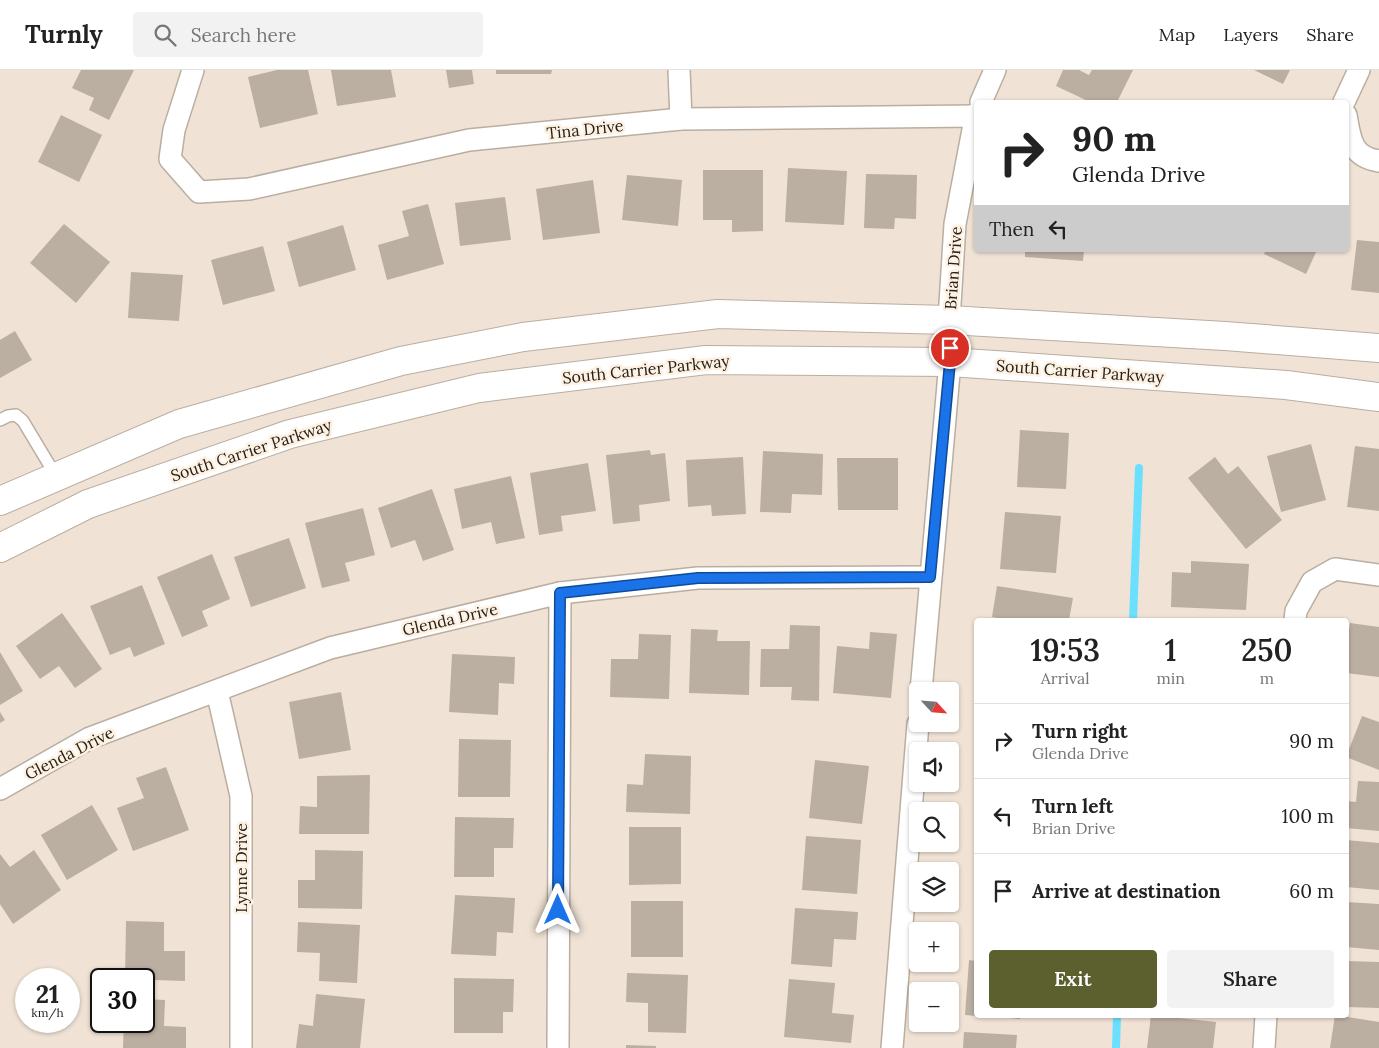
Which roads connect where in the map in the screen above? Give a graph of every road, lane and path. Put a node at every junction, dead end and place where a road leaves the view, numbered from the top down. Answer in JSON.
{"nodes":[{"id":1,"x":193,"y":70,"type":"edge"},
{"id":2,"x":679,"y":70,"type":"edge"},
{"id":3,"x":994,"y":70,"type":"edge"},
{"id":4,"x":1359,"y":70,"type":"edge"},
{"id":5,"x":982,"y":100,"type":"edge"},
{"id":6,"x":1345,"y":100,"type":"edge"},
{"id":7,"x":974,"y":115,"type":"edge"},
{"id":8,"x":681,"y":119,"type":"junction"},
{"id":9,"x":974,"y":125,"type":"edge"},
{"id":10,"x":1349,"y":132,"type":"edge"},
{"id":11,"x":1373,"y":160,"type":"edge"},
{"id":12,"x":949,"y":320,"type":"junction"},
{"id":13,"x":1379,"y":348,"type":"edge"},
{"id":14,"x":950,"y":362,"type":"junction"},
{"id":15,"x":1379,"y":397,"type":"edge"},
{"id":16,"x":0,"y":420,"type":"edge"},
{"id":17,"x":65,"y":472,"type":"junction"},
{"id":18,"x":0,"y":501,"type":"edge"},
{"id":19,"x":88,"y":504,"type":"junction"},
{"id":20,"x":0,"y":548,"type":"edge"},
{"id":21,"x":1379,"y":576,"type":"edge"},
{"id":22,"x":930,"y":577,"type":"junction"},
{"id":23,"x":560,"y":593,"type":"junction"},
{"id":24,"x":1296,"y":615,"type":"edge"},
{"id":25,"x":922,"y":682,"type":"edge"},
{"id":26,"x":217,"y":691,"type":"junction"},
{"id":27,"x":917,"y":732,"type":"edge"},
{"id":28,"x":0,"y":789,"type":"edge"},
{"id":29,"x":1266,"y":1018,"type":"edge"},
{"id":30,"x":241,"y":1048,"type":"edge"},
{"id":31,"x":558,"y":1048,"type":"edge"},
{"id":32,"x":892,"y":1048,"type":"edge"},
{"id":33,"x":1264,"y":1048,"type":"edge"}],
"edges":[{"from":1,"to":8,"type":"street","name":"Tina Drive"},
{"from":2,"to":8,"type":"street"},
{"from":3,"to":5,"type":"street"},
{"from":4,"to":6,"type":"street"},
{"from":7,"to":8,"type":"street","name":"Tina Drive"},
{"from":9,"to":12,"type":"street","name":"Brian Drive"},
{"from":10,"to":11,"type":"street"},
{"from":12,"to":13,"type":"main road"},
{"from":12,"to":14,"type":"street","name":"Brian Drive"},
{"from":12,"to":17,"type":"main road"},
{"from":14,"to":15,"type":"main road","name":"South Carrier Parkway"},
{"from":14,"to":19,"type":"main road","name":"South Carrier Parkway"},
{"from":14,"to":22,"type":"street","name":"Brian Drive"},
{"from":16,"to":17,"type":"lane"},
{"from":17,"to":18,"type":"main road"},
{"from":17,"to":19,"type":"main road"},
{"from":19,"to":20,"type":"main road","name":"South Carrier Parkway"},
{"from":21,"to":24,"type":"street"},
{"from":22,"to":23,"type":"street","name":"Glenda Drive"},
{"from":22,"to":25,"type":"street","name":"Brian Drive"},
{"from":23,"to":26,"type":"street","name":"Glenda Drive"},
{"from":23,"to":31,"type":"street"},
{"from":26,"to":28,"type":"street","name":"Glenda Drive"},
{"from":26,"to":30,"type":"street","name":"Lynne Drive"},
{"from":27,"to":32,"type":"street"},
{"from":29,"to":33,"type":"street"}]}
